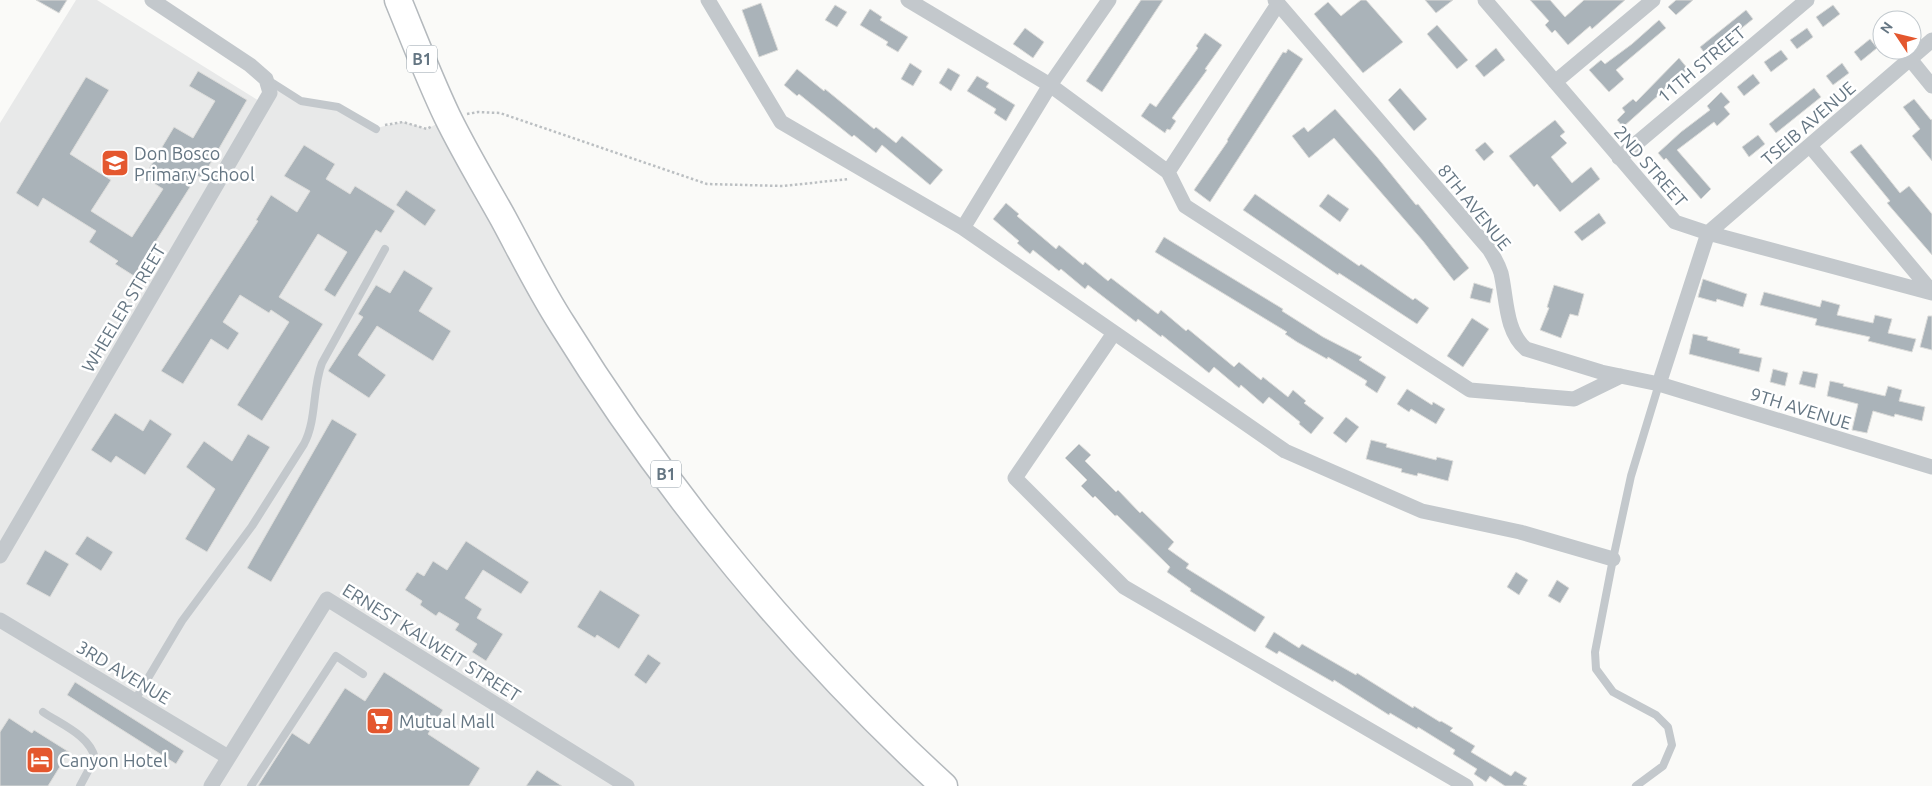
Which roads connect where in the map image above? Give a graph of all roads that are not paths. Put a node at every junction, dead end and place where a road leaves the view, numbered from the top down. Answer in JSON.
{"nodes":[{"id":1,"x":152,"y":0,"type":"edge"},
{"id":2,"x":398,"y":0,"type":"edge"},
{"id":3,"x":708,"y":0,"type":"edge"},
{"id":4,"x":908,"y":0,"type":"edge"},
{"id":5,"x":1109,"y":0,"type":"edge"},
{"id":6,"x":1653,"y":0,"type":"edge"},
{"id":7,"x":1807,"y":0,"type":"edge"},
{"id":8,"x":1489,"y":1,"type":"edge"},
{"id":9,"x":1276,"y":2,"type":"edge"},
{"id":10,"x":1932,"y":40,"type":"edge"},
{"id":11,"x":1922,"y":49,"type":"edge"},
{"id":12,"x":1909,"y":60,"type":"edge"},
{"id":13,"x":1911,"y":60,"type":"edge"},
{"id":14,"x":266,"y":79,"type":"junction"},
{"id":15,"x":1555,"y":82,"type":"junction"},
{"id":16,"x":1050,"y":85,"type":"junction"},
{"id":17,"x":1932,"y":86,"type":"edge"},
{"id":18,"x":376,"y":128,"type":"road end"},
{"id":19,"x":1810,"y":146,"type":"junction"},
{"id":20,"x":1619,"y":158,"type":"junction"},
{"id":21,"x":1168,"y":172,"type":"junction"},
{"id":22,"x":963,"y":228,"type":"junction"},
{"id":23,"x":1708,"y":233,"type":"junction"},
{"id":24,"x":384,"y":249,"type":"dead end"},
{"id":25,"x":1932,"y":293,"type":"edge"},
{"id":26,"x":1114,"y":333,"type":"junction"},
{"id":27,"x":1621,"y":376,"type":"junction"},
{"id":28,"x":1659,"y":384,"type":"junction"},
{"id":29,"x":1932,"y":467,"type":"edge"},
{"id":30,"x":0,"y":556,"type":"edge"},
{"id":31,"x":1613,"y":559,"type":"junction"},
{"id":32,"x":0,"y":620,"type":"edge"},
{"id":33,"x":363,"y":674,"type":"dead end"},
{"id":34,"x":134,"y":700,"type":"junction"},
{"id":35,"x":43,"y":712,"type":"dead end"},
{"id":36,"x":228,"y":756,"type":"junction"},
{"id":37,"x":80,"y":786,"type":"edge"},
{"id":38,"x":210,"y":786,"type":"edge"},
{"id":39,"x":251,"y":786,"type":"edge"},
{"id":40,"x":627,"y":786,"type":"edge"},
{"id":41,"x":944,"y":786,"type":"edge"},
{"id":42,"x":1466,"y":786,"type":"edge"},
{"id":43,"x":1636,"y":786,"type":"edge"}],
"edges":[{"from":1,"to":14,"type":"street"},
{"from":2,"to":41,"type":"highway","number":"B1"},
{"from":3,"to":22,"type":"street"},
{"from":4,"to":16,"type":"street"},
{"from":5,"to":16,"type":"street"},
{"from":6,"to":15,"type":"street"},
{"from":7,"to":20,"type":"street","name":"11TH STREET"},
{"from":8,"to":15,"type":"street","name":"2ND STREET"},
{"from":9,"to":21,"type":"street"},
{"from":9,"to":27,"type":"street","name":"8TH AVENUE"},
{"from":10,"to":11,"type":"street","name":"TSEIB AVENUE"},
{"from":12,"to":19,"type":"street","name":"TSEIB AVENUE"},
{"from":13,"to":17,"type":"street"},
{"from":14,"to":18,"type":"lane"},
{"from":14,"to":30,"type":"street","name":"WHEELER STREET"},
{"from":15,"to":20,"type":"street","name":"2ND STREET"},
{"from":16,"to":21,"type":"street"},
{"from":16,"to":22,"type":"street"},
{"from":19,"to":23,"type":"street","name":"TSEIB AVENUE"},
{"from":19,"to":25,"type":"street"},
{"from":20,"to":23,"type":"street","name":"2ND STREET"},
{"from":21,"to":27,"type":"street"},
{"from":22,"to":26,"type":"street"},
{"from":23,"to":25,"type":"street","name":"2ND STREET"},
{"from":23,"to":28,"type":"street"},
{"from":24,"to":34,"type":"lane"},
{"from":26,"to":31,"type":"street"},
{"from":26,"to":42,"type":"street"},
{"from":27,"to":28,"type":"street","name":"8TH AVENUE"},
{"from":28,"to":29,"type":"street","name":"9TH AVENUE"},
{"from":28,"to":31,"type":"lane"},
{"from":31,"to":43,"type":"lane"},
{"from":32,"to":34,"type":"street","name":"3RD AVENUE"},
{"from":33,"to":39,"type":"lane"},
{"from":34,"to":36,"type":"street","name":"3RD AVENUE"},
{"from":35,"to":37,"type":"lane"},
{"from":36,"to":38,"type":"street","name":"ERNEST KALWEIT STREET"},
{"from":36,"to":40,"type":"street","name":"ERNEST KALWEIT STREET"}]}
